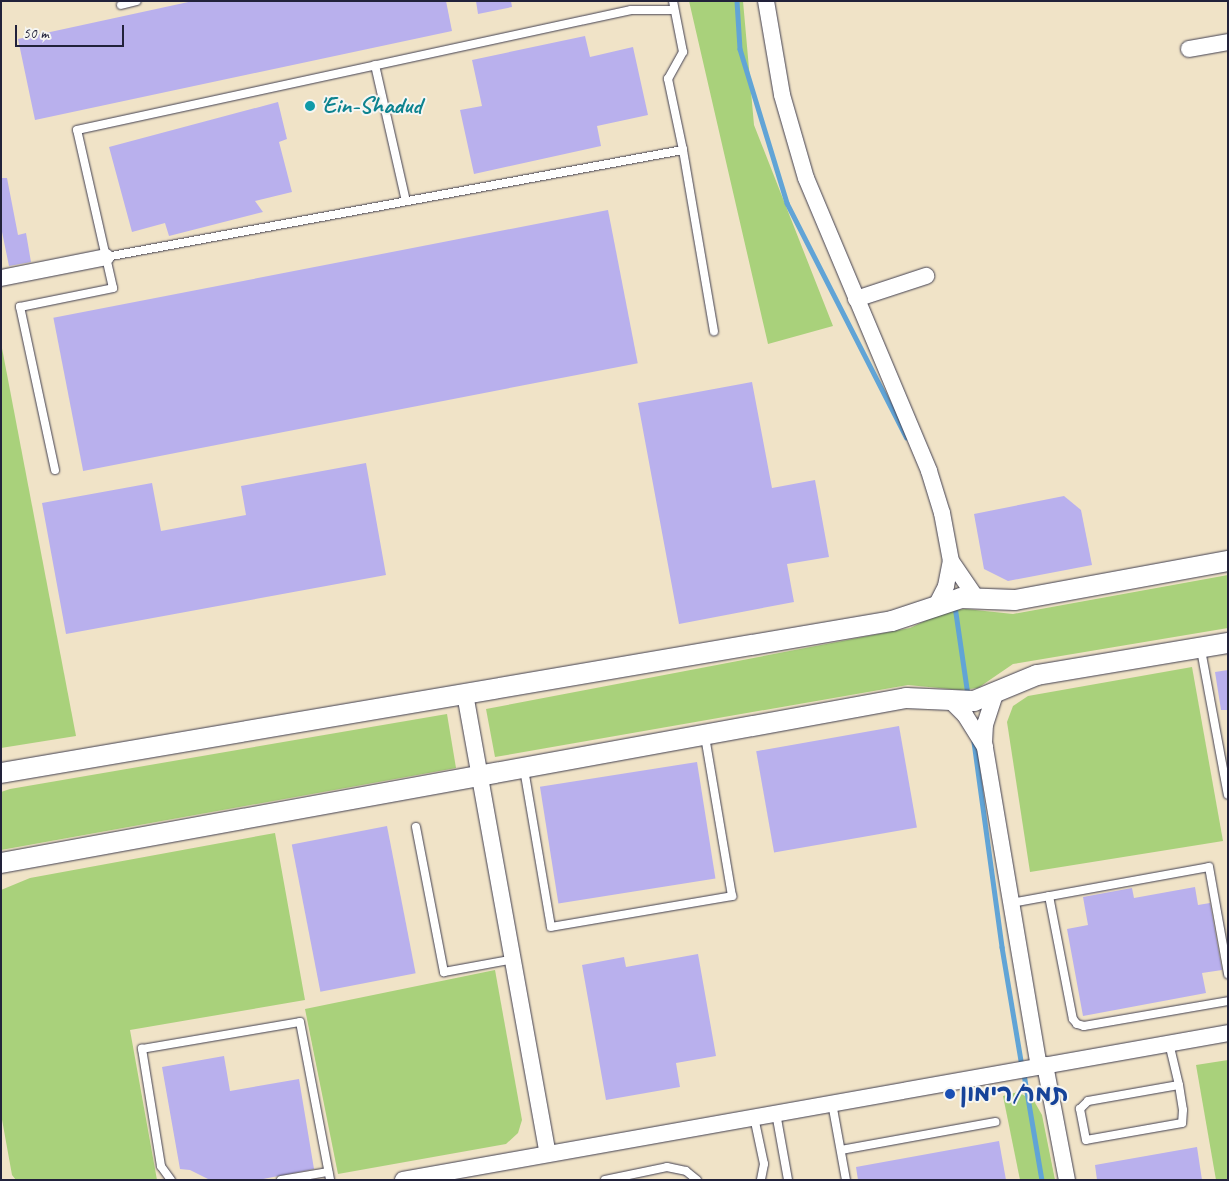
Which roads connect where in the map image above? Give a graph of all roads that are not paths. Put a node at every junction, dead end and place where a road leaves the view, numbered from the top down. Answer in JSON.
{"nodes":[{"id":1,"x":137,"y":1,"type":"edge"},
{"id":2,"x":766,"y":1,"type":"edge"},
{"id":3,"x":121,"y":4,"type":"dead end"},
{"id":4,"x":674,"y":5,"type":"edge"},
{"id":5,"x":1228,"y":42,"type":"edge"},
{"id":6,"x":1189,"y":49,"type":"dead end"},
{"id":7,"x":375,"y":66,"type":"junction"},
{"id":8,"x":683,"y":150,"type":"junction"},
{"id":9,"x":406,"y":201,"type":"junction"},
{"id":10,"x":106,"y":257,"type":"junction"},
{"id":11,"x":926,"y":276,"type":"dead end"},
{"id":12,"x":1,"y":278,"type":"edge"},
{"id":13,"x":856,"y":299,"type":"junction"},
{"id":14,"x":714,"y":330,"type":"dead end"},
{"id":15,"x":55,"y":470,"type":"dead end"},
{"id":16,"x":951,"y":561,"type":"junction"},
{"id":17,"x":1228,"y":561,"type":"edge"},
{"id":18,"x":977,"y":599,"type":"junction"},
{"id":19,"x":936,"y":606,"type":"junction"},
{"id":20,"x":1228,"y":643,"type":"edge"},
{"id":21,"x":1201,"y":648,"type":"junction"},
{"id":22,"x":996,"y":691,"type":"junction"},
{"id":23,"x":466,"y":694,"type":"junction"},
{"id":24,"x":949,"y":700,"type":"junction"},
{"id":25,"x":704,"y":734,"type":"junction"},
{"id":26,"x":985,"y":747,"type":"junction"},
{"id":27,"x":524,"y":768,"type":"junction"},
{"id":28,"x":1,"y":773,"type":"edge"},
{"id":29,"x":481,"y":775,"type":"junction"},
{"id":30,"x":1228,"y":795,"type":"edge"},
{"id":31,"x":416,"y":827,"type":"dead end"},
{"id":32,"x":2,"y":864,"type":"edge"},
{"id":33,"x":1049,"y":896,"type":"junction"},
{"id":34,"x":1011,"y":903,"type":"junction"},
{"id":35,"x":514,"y":959,"type":"junction"},
{"id":36,"x":1228,"y":974,"type":"edge"},
{"id":37,"x":1228,"y":1001,"type":"edge"},
{"id":38,"x":1228,"y":1033,"type":"edge"},
{"id":39,"x":1169,"y":1043,"type":"junction"},
{"id":40,"x":1042,"y":1065,"type":"junction"},
{"id":41,"x":1179,"y":1085,"type":"junction"},
{"id":42,"x":832,"y":1103,"type":"junction"},
{"id":43,"x":776,"y":1113,"type":"junction"},
{"id":44,"x":754,"y":1117,"type":"junction"},
{"id":45,"x":995,"y":1122,"type":"dead end"},
{"id":46,"x":841,"y":1150,"type":"junction"},
{"id":47,"x":548,"y":1154,"type":"junction"},
{"id":48,"x":329,"y":1176,"type":"edge"},
{"id":49,"x":171,"y":1180,"type":"edge"},
{"id":50,"x":281,"y":1180,"type":"edge"},
{"id":51,"x":403,"y":1180,"type":"edge"},
{"id":52,"x":605,"y":1180,"type":"edge"},
{"id":53,"x":697,"y":1180,"type":"edge"},
{"id":54,"x":761,"y":1180,"type":"edge"},
{"id":55,"x":788,"y":1180,"type":"edge"},
{"id":56,"x":846,"y":1180,"type":"edge"},
{"id":57,"x":1067,"y":1180,"type":"edge"}],
"edges":[{"from":1,"to":3,"type":"lane"},
{"from":2,"to":13,"type":"street"},
{"from":4,"to":7,"type":"lane"},
{"from":4,"to":8,"type":"lane"},
{"from":5,"to":6,"type":"street"},
{"from":7,"to":9,"type":"lane"},
{"from":7,"to":10,"type":"lane"},
{"from":8,"to":9,"type":"lane"},
{"from":8,"to":14,"type":"lane"},
{"from":9,"to":10,"type":"lane"},
{"from":10,"to":12,"type":"street"},
{"from":10,"to":15,"type":"lane"},
{"from":11,"to":13,"type":"street"},
{"from":13,"to":16,"type":"street"},
{"from":16,"to":18,"type":"street"},
{"from":16,"to":19,"type":"street"},
{"from":17,"to":18,"type":"street"},
{"from":18,"to":19,"type":"street"},
{"from":19,"to":23,"type":"street"},
{"from":20,"to":21,"type":"street"},
{"from":21,"to":22,"type":"street"},
{"from":21,"to":30,"type":"lane"},
{"from":22,"to":24,"type":"street"},
{"from":22,"to":26,"type":"street"},
{"from":23,"to":28,"type":"street"},
{"from":23,"to":29,"type":"street"},
{"from":24,"to":25,"type":"street"},
{"from":24,"to":26,"type":"street"},
{"from":25,"to":27,"type":"street"},
{"from":25,"to":27,"type":"lane"},
{"from":26,"to":34,"type":"street"},
{"from":27,"to":29,"type":"street"},
{"from":29,"to":32,"type":"street"},
{"from":29,"to":35,"type":"street"},
{"from":31,"to":35,"type":"lane"},
{"from":33,"to":34,"type":"lane"},
{"from":33,"to":36,"type":"lane"},
{"from":33,"to":37,"type":"lane"},
{"from":34,"to":40,"type":"street"},
{"from":35,"to":47,"type":"street"},
{"from":38,"to":39,"type":"street"},
{"from":39,"to":40,"type":"street"},
{"from":39,"to":41,"type":"lane"},
{"from":40,"to":42,"type":"street"},
{"from":40,"to":57,"type":"street"},
{"from":41,"to":41,"type":"lane"},
{"from":42,"to":43,"type":"street"},
{"from":42,"to":46,"type":"lane"},
{"from":43,"to":44,"type":"street"},
{"from":43,"to":55,"type":"lane"},
{"from":44,"to":47,"type":"street"},
{"from":44,"to":54,"type":"lane"},
{"from":45,"to":46,"type":"lane"},
{"from":46,"to":56,"type":"lane"},
{"from":47,"to":51,"type":"street"},
{"from":48,"to":49,"type":"lane"},
{"from":48,"to":50,"type":"lane"},
{"from":52,"to":53,"type":"lane"}]}
